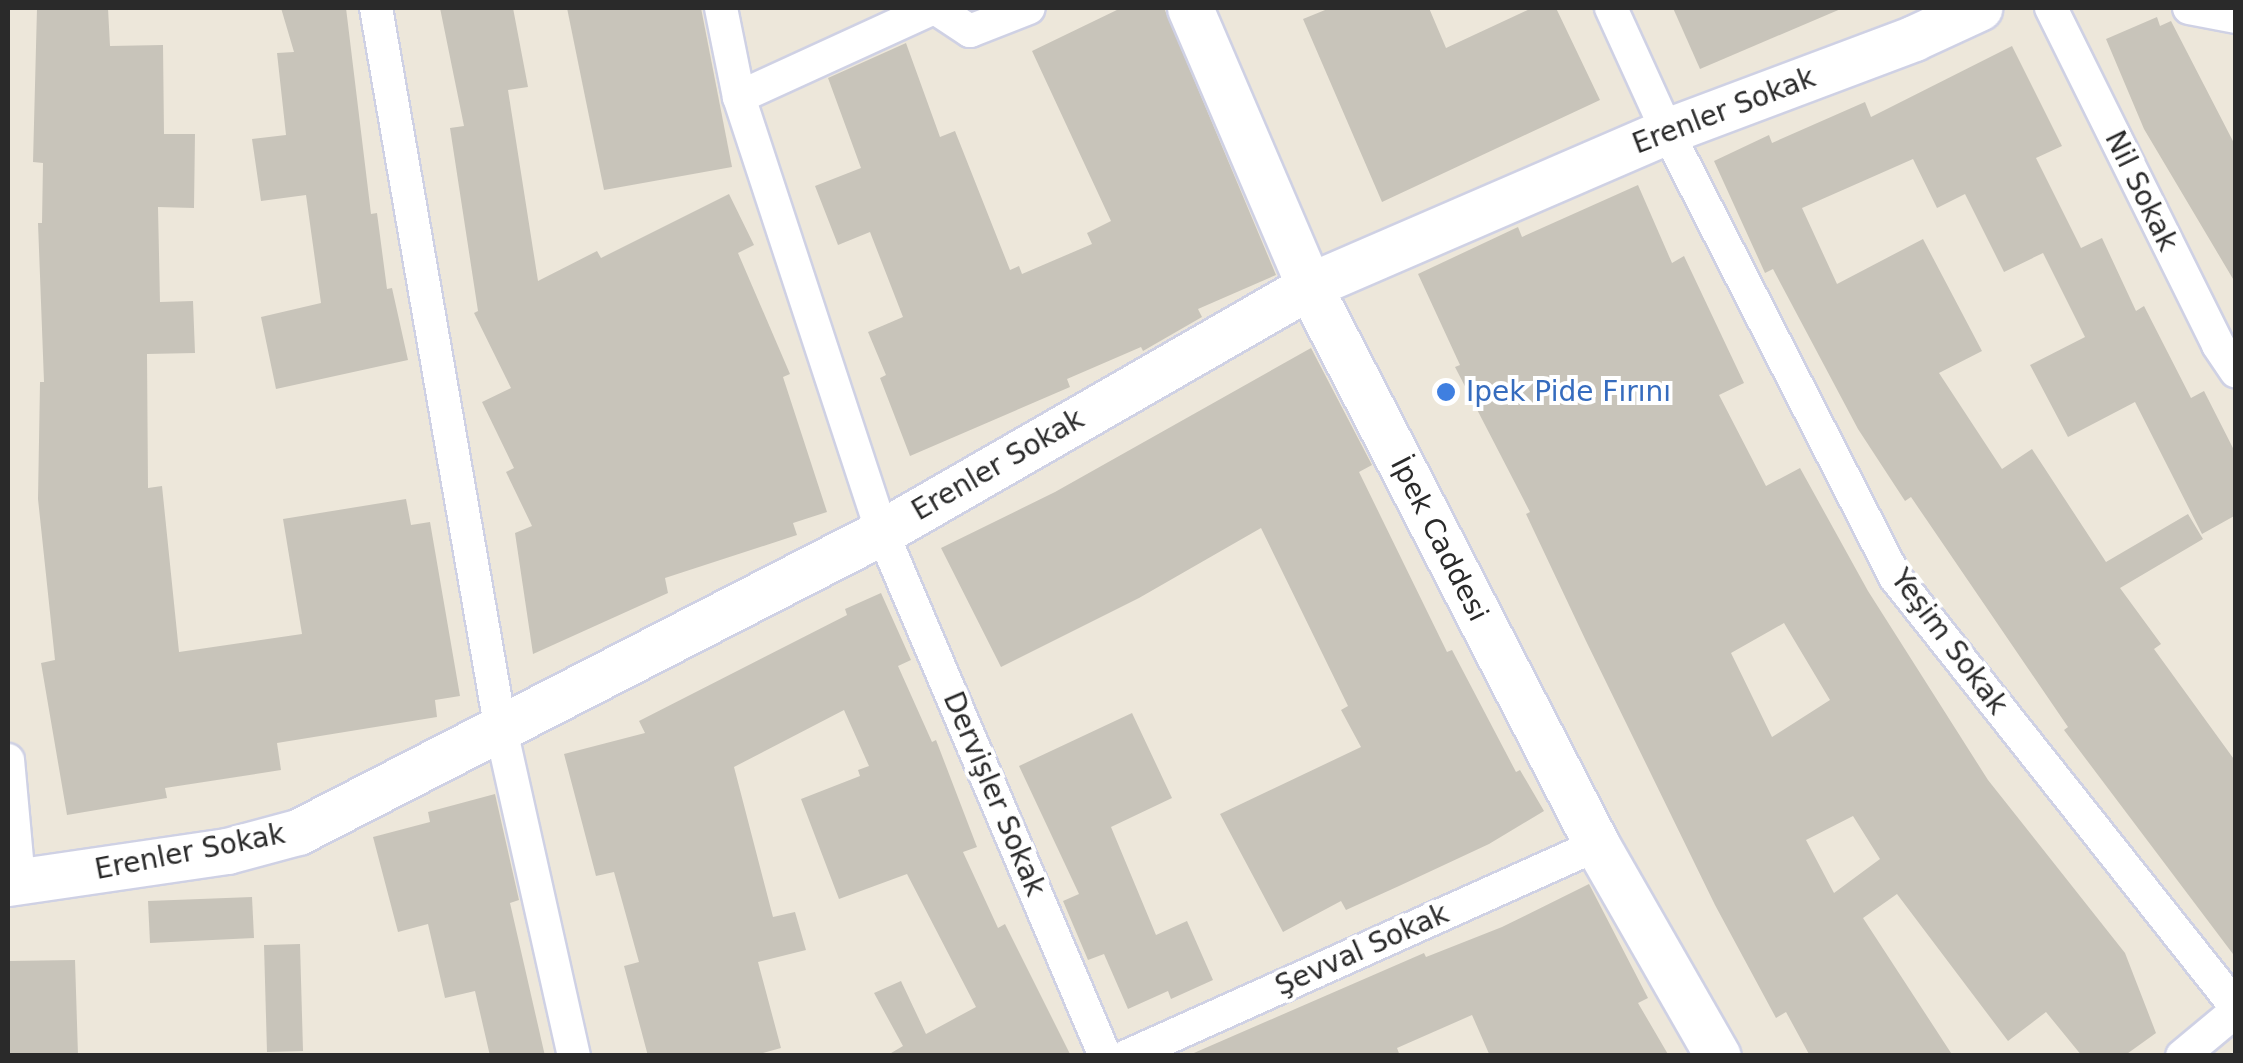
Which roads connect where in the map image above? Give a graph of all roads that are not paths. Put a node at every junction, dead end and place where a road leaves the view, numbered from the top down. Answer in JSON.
{"nodes":[{"id":1,"x":376,"y":8,"type":"edge"},
{"id":2,"x":722,"y":8,"type":"edge"},
{"id":3,"x":934,"y":8,"type":"edge"},
{"id":4,"x":1028,"y":8,"type":"edge"},
{"id":5,"x":1190,"y":8,"type":"edge"},
{"id":6,"x":1611,"y":8,"type":"edge"},
{"id":7,"x":1979,"y":8,"type":"edge"},
{"id":8,"x":2051,"y":8,"type":"edge"},
{"id":9,"x":2189,"y":8,"type":"edge"},
{"id":10,"x":2236,"y":17,"type":"edge"},
{"id":11,"x":740,"y":97,"type":"junction"},
{"id":12,"x":1667,"y":131,"type":"junction"},
{"id":13,"x":1309,"y":286,"type":"junction"},
{"id":14,"x":2230,"y":350,"type":"edge"},
{"id":15,"x":882,"y":532,"type":"junction"},
{"id":16,"x":500,"y":724,"type":"junction"},
{"id":17,"x":8,"y":760,"type":"edge"},
{"id":18,"x":1597,"y":845,"type":"junction"},
{"id":19,"x":13,"y":882,"type":"edge"},
{"id":20,"x":2236,"y":1009,"type":"edge"},
{"id":21,"x":574,"y":1056,"type":"edge"},
{"id":22,"x":1105,"y":1056,"type":"edge"},
{"id":23,"x":1127,"y":1056,"type":"edge"},
{"id":24,"x":1718,"y":1056,"type":"edge"},
{"id":25,"x":2182,"y":1056,"type":"edge"}],
"edges":[{"from":1,"to":16,"type":"street"},
{"from":2,"to":11,"type":"street","name":"Dervişler Sokak"},
{"from":3,"to":4,"type":"street"},
{"from":3,"to":11,"type":"street"},
{"from":5,"to":13,"type":"street","name":"İpek Caddesi"},
{"from":6,"to":12,"type":"street","name":"Yeşim Sokak"},
{"from":7,"to":12,"type":"street","name":"Erenler Sokak"},
{"from":8,"to":14,"type":"street","name":"Nil Sokak"},
{"from":9,"to":10,"type":"street"},
{"from":11,"to":15,"type":"street","name":"Dervişler Sokak"},
{"from":12,"to":13,"type":"street","name":"Erenler Sokak"},
{"from":12,"to":20,"type":"street","name":"Yeşim Sokak"},
{"from":13,"to":15,"type":"street","name":"Erenler Sokak"},
{"from":13,"to":18,"type":"street","name":"İpek Caddesi"},
{"from":15,"to":16,"type":"street","name":"Erenler Sokak"},
{"from":15,"to":22,"type":"street","name":"Dervişler Sokak"},
{"from":16,"to":19,"type":"street","name":"Erenler Sokak"},
{"from":16,"to":21,"type":"street"},
{"from":17,"to":19,"type":"street"},
{"from":18,"to":23,"type":"street","name":"Şevval Sokak"},
{"from":18,"to":24,"type":"street","name":"İpek Caddesi"},
{"from":20,"to":25,"type":"street"}]}
